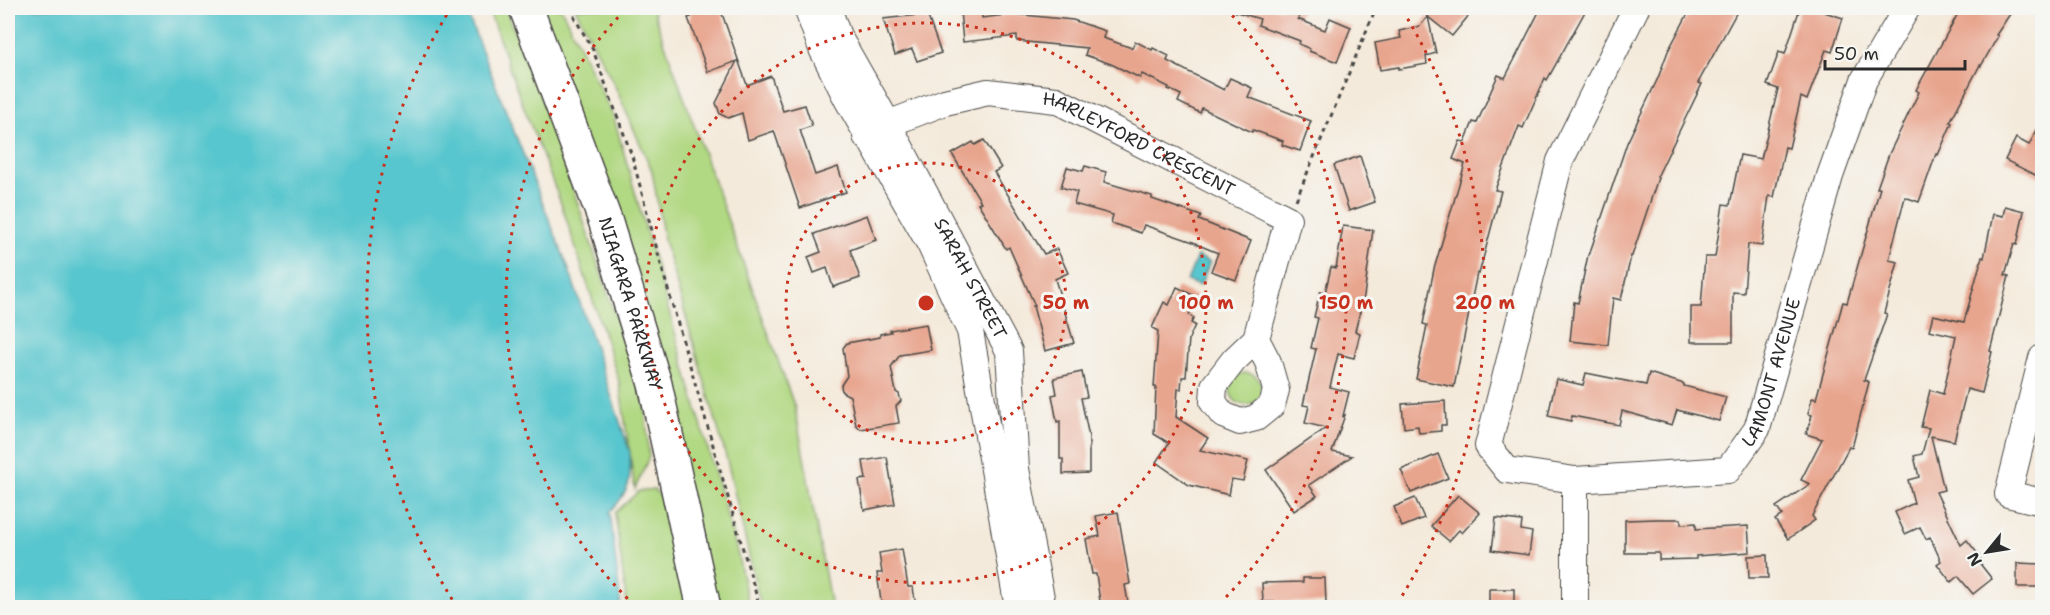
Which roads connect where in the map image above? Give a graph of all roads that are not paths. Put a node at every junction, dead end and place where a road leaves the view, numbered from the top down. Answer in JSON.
{"nodes":[{"id":1,"x":526,"y":8,"type":"edge"},
{"id":2,"x":807,"y":8,"type":"edge"},
{"id":3,"x":828,"y":8,"type":"edge"},
{"id":4,"x":1636,"y":8,"type":"edge"},
{"id":5,"x":1907,"y":8,"type":"edge"},
{"id":6,"x":877,"y":130,"type":"junction"},
{"id":7,"x":1256,"y":339,"type":"dead end"},
{"id":8,"x":2043,"y":358,"type":"edge"},
{"id":9,"x":1006,"y":471,"type":"junction"},
{"id":10,"x":1575,"y":480,"type":"junction"},
{"id":11,"x":2043,"y":502,"type":"edge"},
{"id":12,"x":704,"y":608,"type":"edge"},
{"id":13,"x":1018,"y":608,"type":"edge"},
{"id":14,"x":1043,"y":608,"type":"edge"},
{"id":15,"x":1575,"y":608,"type":"edge"}],
"edges":[{"from":1,"to":12,"type":"main road","name":"NIAGARA PARKWAY"},
{"from":2,"to":6,"type":"street","name":"SARAH STREET"},
{"from":3,"to":6,"type":"street","name":"SARAH STREET"},
{"from":4,"to":10,"type":"street"},
{"from":5,"to":10,"type":"street","name":"LAMONT AVENUE"},
{"from":6,"to":7,"type":"street","name":"HARLEYFORD CRESCENT"},
{"from":6,"to":9,"type":"street","name":"SARAH STREET"},
{"from":6,"to":9,"type":"street","name":"SARAH STREET"},
{"from":8,"to":11,"type":"street"},
{"from":9,"to":13,"type":"street","name":"SARAH STREET"},
{"from":9,"to":14,"type":"street","name":"SARAH STREET"},
{"from":10,"to":15,"type":"street"}]}
